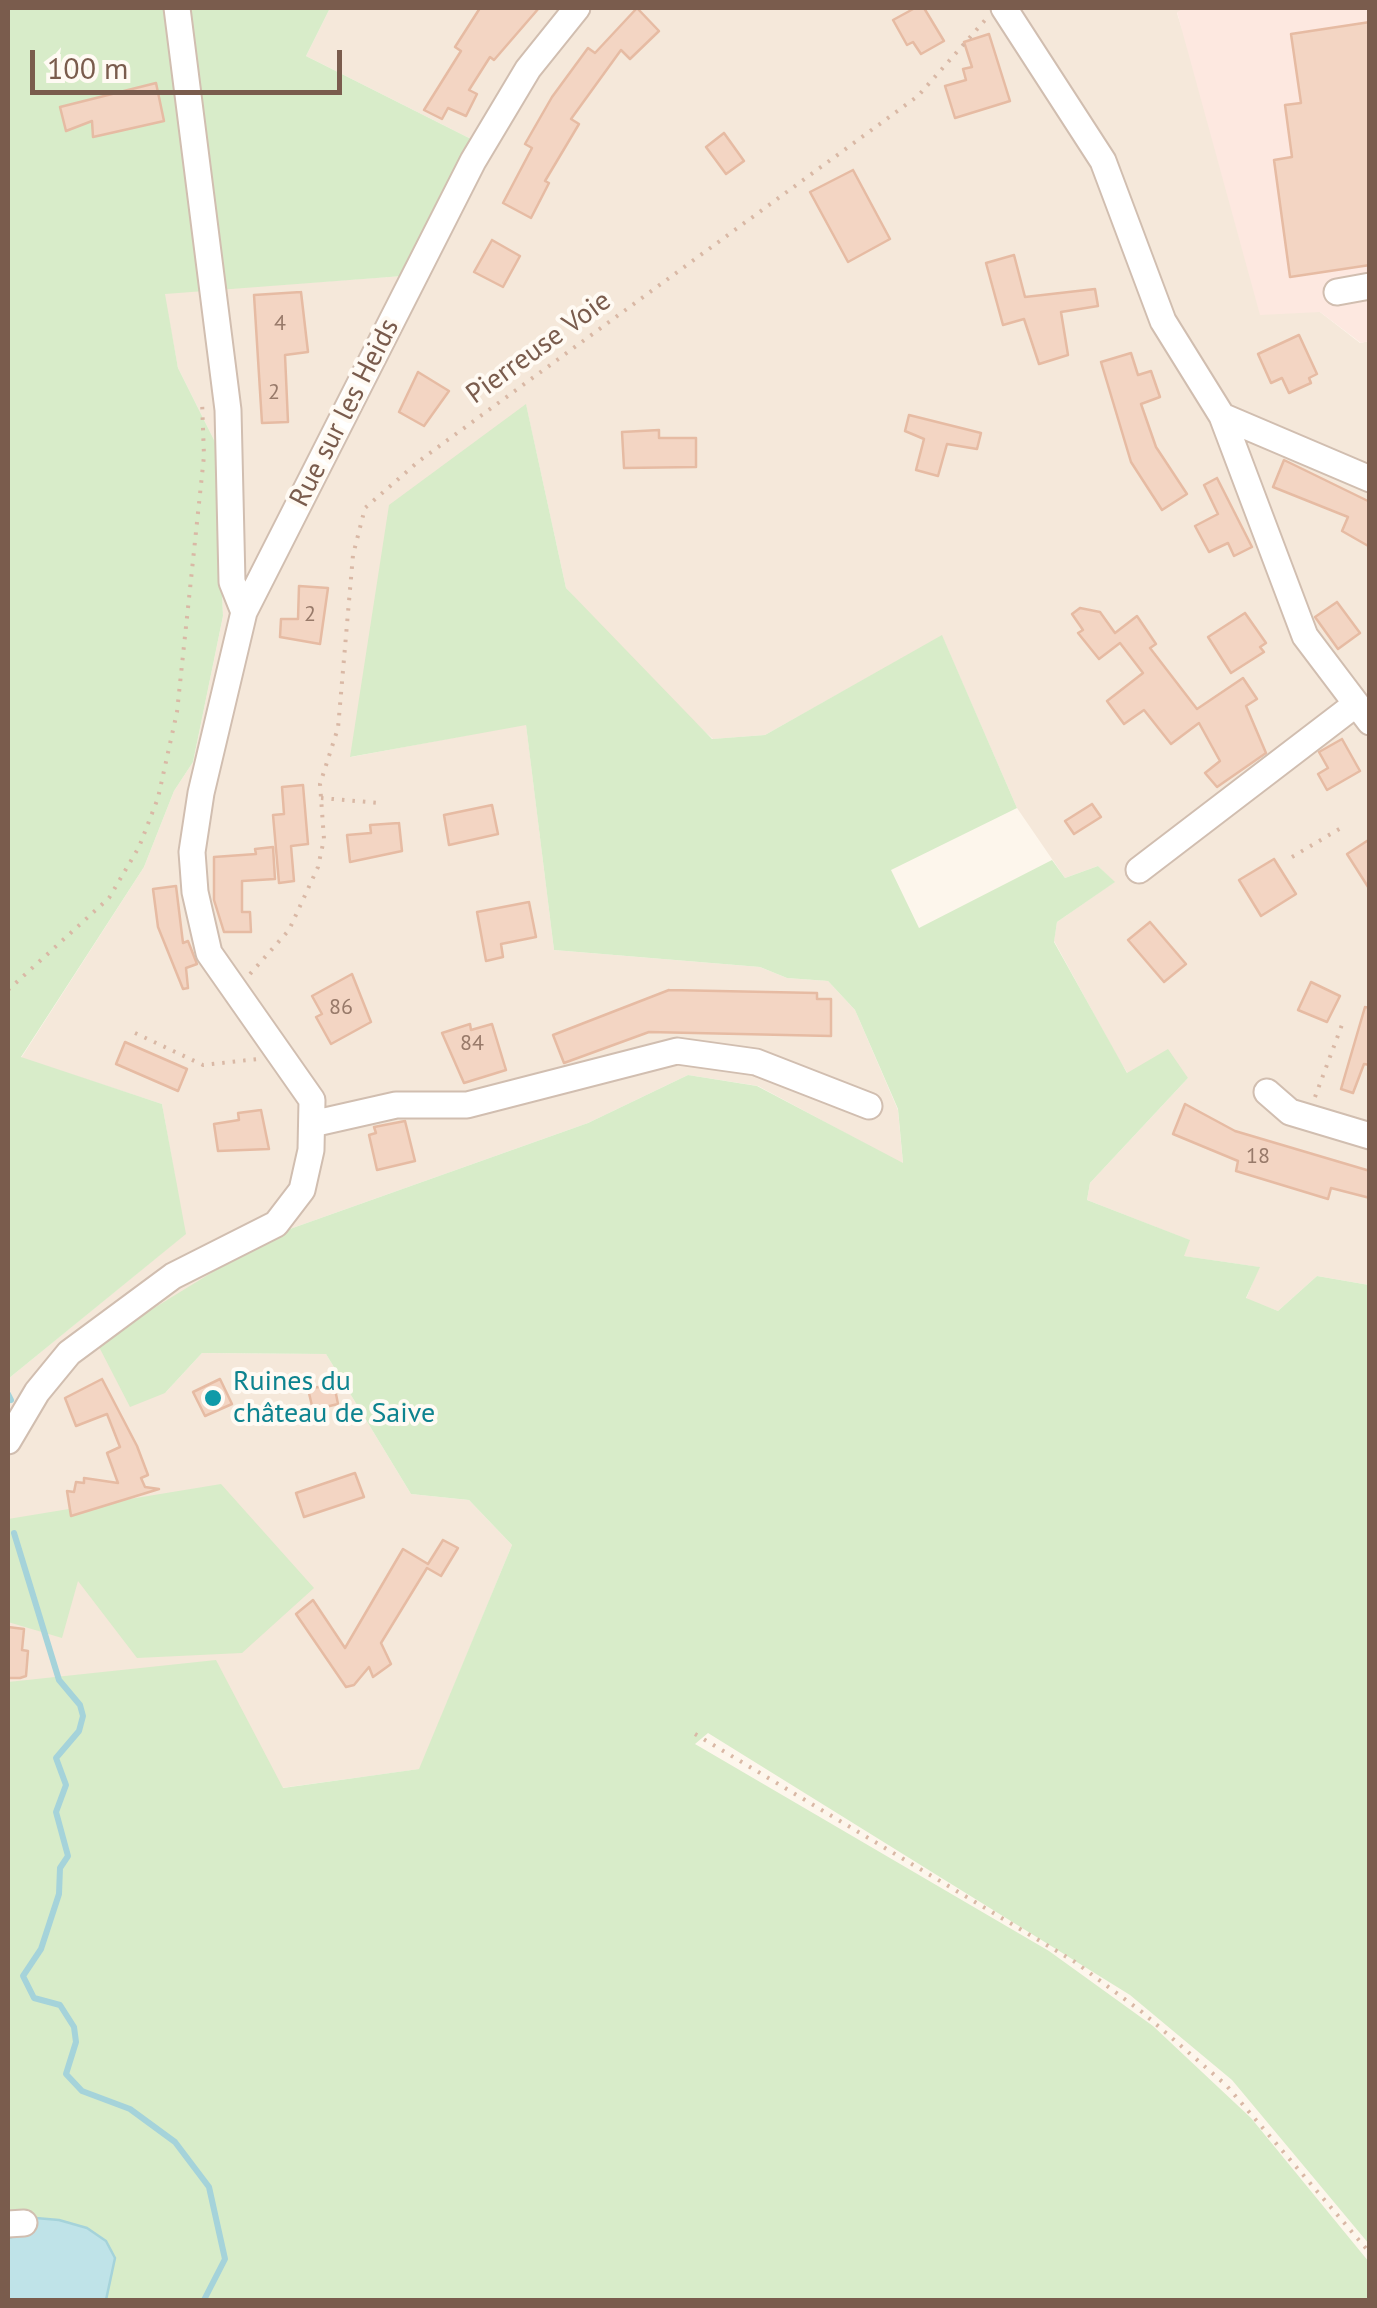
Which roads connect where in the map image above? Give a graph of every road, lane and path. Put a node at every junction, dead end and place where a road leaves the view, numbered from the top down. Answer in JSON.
{"nodes":[{"id":1,"x":177,"y":8,"type":"edge"},
{"id":2,"x":576,"y":8,"type":"edge"},
{"id":3,"x":997,"y":11,"type":"edge"},
{"id":4,"x":1370,"y":286,"type":"edge"},
{"id":5,"x":1336,"y":292,"type":"dead end"},
{"id":6,"x":202,"y":396,"type":"dead end"},
{"id":7,"x":1222,"y":416,"type":"junction"},
{"id":8,"x":1370,"y":479,"type":"edge"},
{"id":9,"x":244,"y":612,"type":"junction"},
{"id":10,"x":1363,"y":713,"type":"edge"},
{"id":11,"x":321,"y":798,"type":"junction"},
{"id":12,"x":379,"y":803,"type":"dead end"},
{"id":13,"x":1346,"y":825,"type":"dead end"},
{"id":14,"x":1292,"y":857,"type":"dead end"},
{"id":15,"x":1139,"y":870,"type":"dead end"},
{"id":16,"x":234,"y":988,"type":"junction"},
{"id":17,"x":8,"y":990,"type":"edge"},
{"id":18,"x":1343,"y":1022,"type":"dead end"},
{"id":19,"x":135,"y":1033,"type":"dead end"},
{"id":20,"x":276,"y":1048,"type":"junction"},
{"id":21,"x":1267,"y":1092,"type":"dead end"},
{"id":22,"x":869,"y":1106,"type":"dead end"},
{"id":23,"x":1306,"y":1117,"type":"junction"},
{"id":24,"x":312,"y":1124,"type":"junction"},
{"id":25,"x":1370,"y":1136,"type":"edge"},
{"id":26,"x":8,"y":1440,"type":"edge"},
{"id":27,"x":695,"y":1734,"type":"dead end"},
{"id":28,"x":1370,"y":2253,"type":"edge"}],
"edges":[{"from":1,"to":9,"type":"street"},
{"from":2,"to":9,"type":"street","name":"Rue sur les Heids"},
{"from":3,"to":7,"type":"street"},
{"from":3,"to":11,"type":"path","name":"Pierreuse Voie"},
{"from":4,"to":5,"type":"street"},
{"from":6,"to":17,"type":"path"},
{"from":7,"to":8,"type":"street"},
{"from":7,"to":10,"type":"street"},
{"from":9,"to":16,"type":"street","name":"Rue sur les Heids"},
{"from":10,"to":15,"type":"street"},
{"from":11,"to":12,"type":"path"},
{"from":11,"to":16,"type":"path","name":"Pierreuse Voie"},
{"from":13,"to":14,"type":"path"},
{"from":16,"to":20,"type":"street","name":"Rue sur les Heids"},
{"from":18,"to":23,"type":"path"},
{"from":19,"to":20,"type":"path"},
{"from":20,"to":24,"type":"street","name":"Rue sur les Heids"},
{"from":21,"to":23,"type":"street"},
{"from":22,"to":24,"type":"street"},
{"from":23,"to":25,"type":"street"},
{"from":24,"to":26,"type":"street"},
{"from":27,"to":28,"type":"path"}]}
